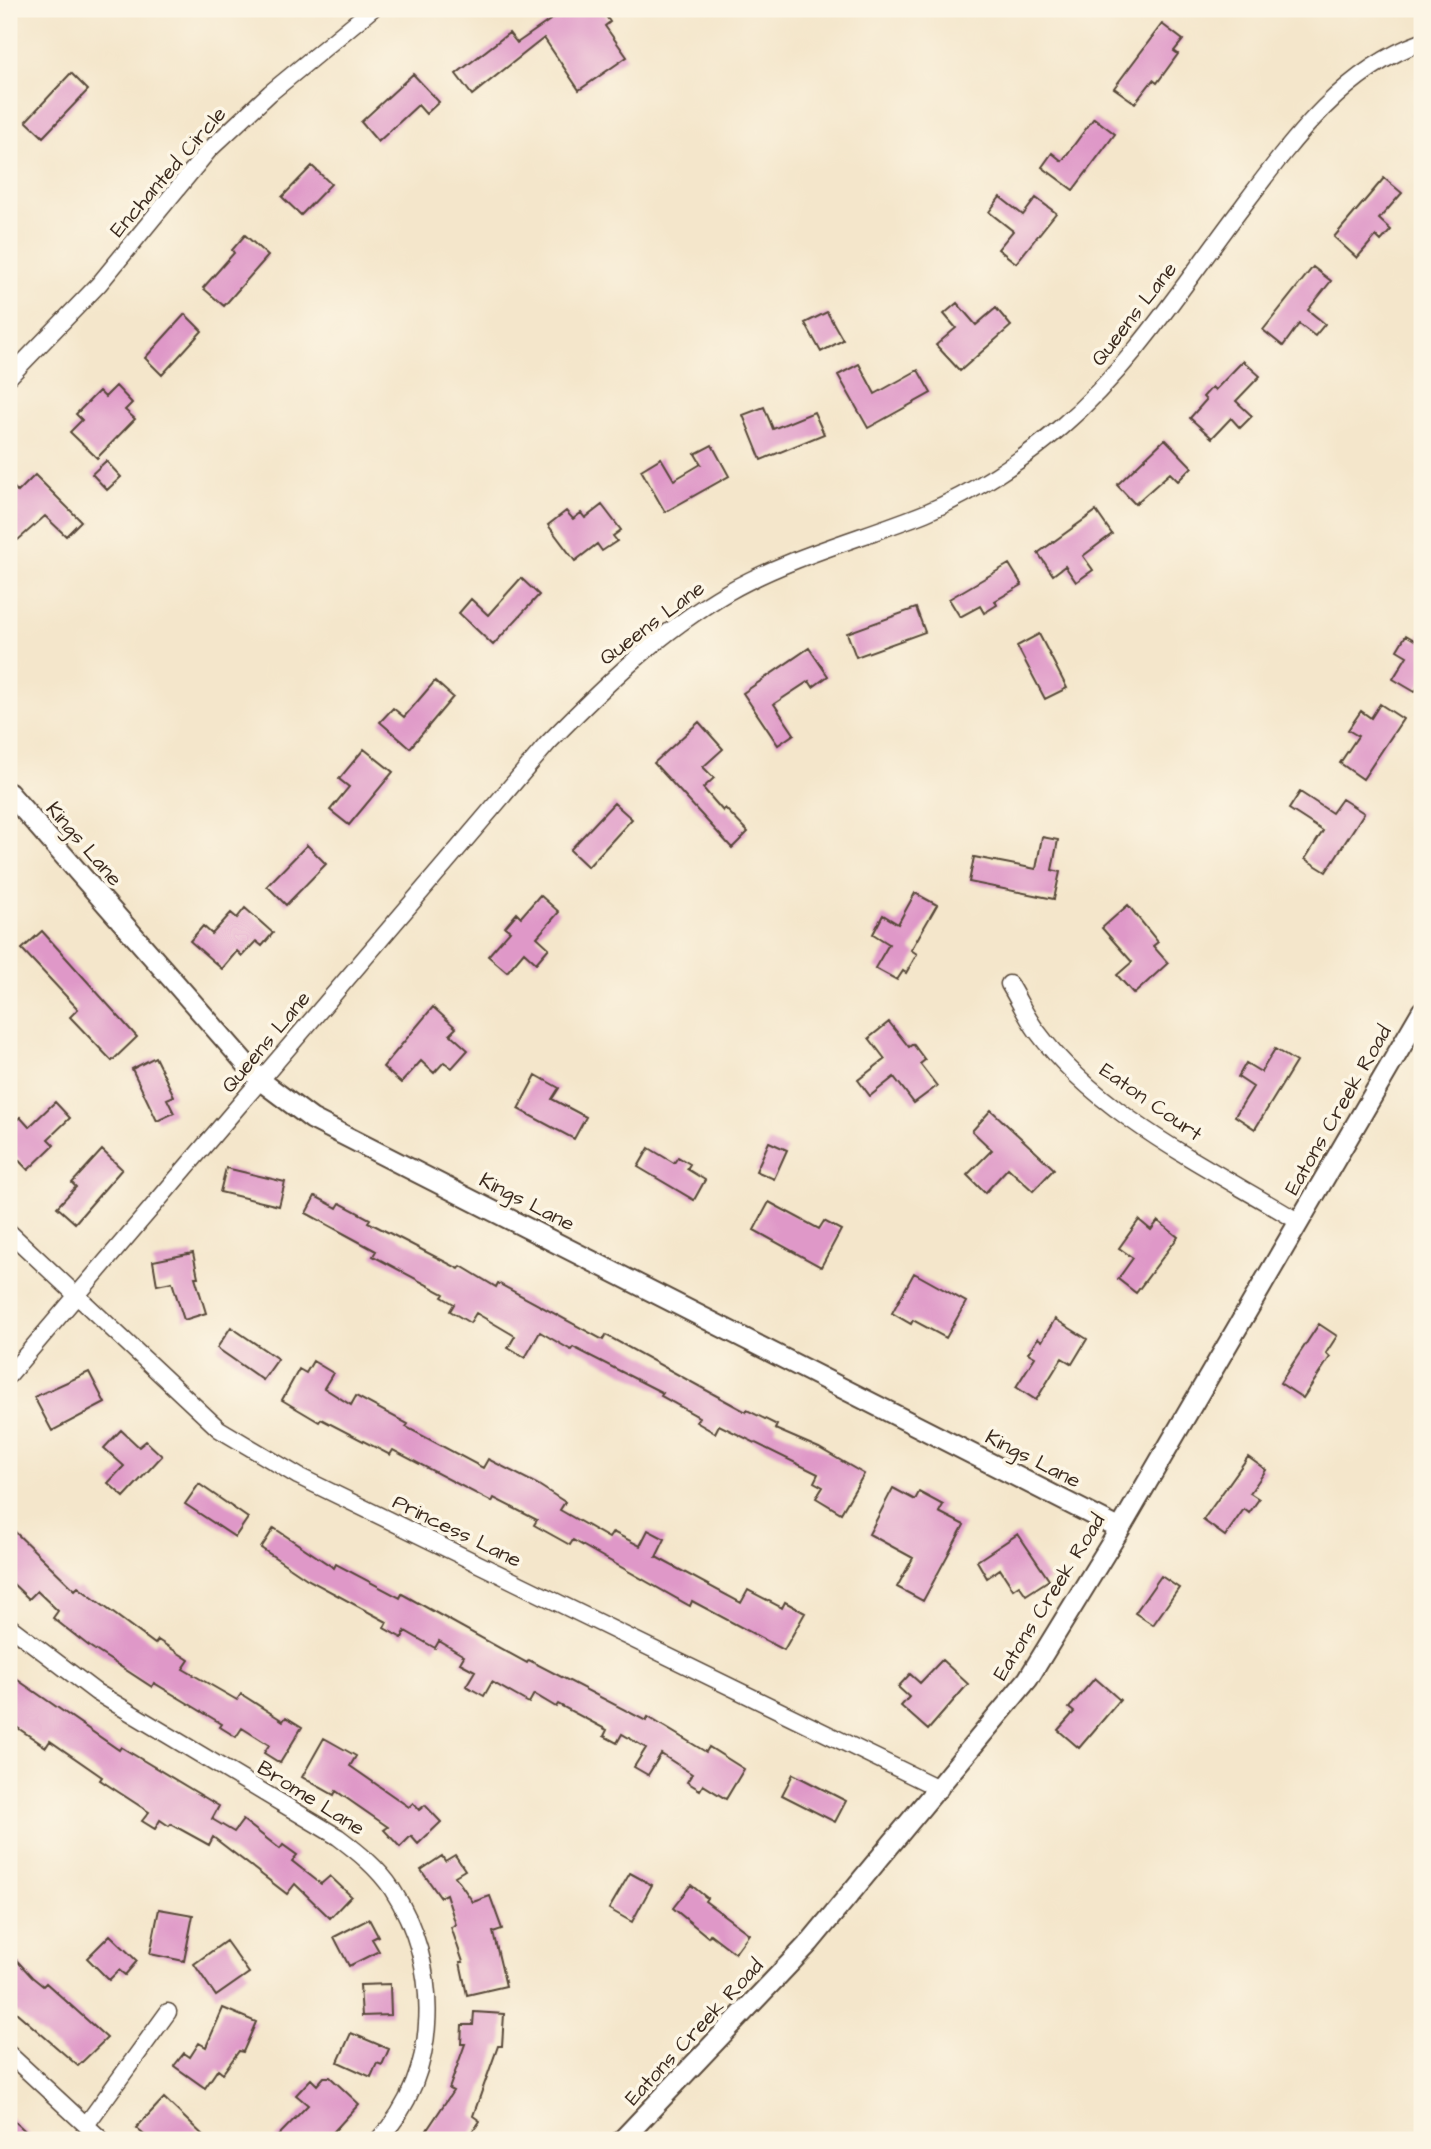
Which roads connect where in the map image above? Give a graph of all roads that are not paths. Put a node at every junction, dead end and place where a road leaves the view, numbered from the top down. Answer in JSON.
{"nodes":[{"id":1,"x":372,"y":9,"type":"edge"},
{"id":2,"x":1422,"y":42,"type":"edge"},
{"id":3,"x":9,"y":377,"type":"edge"},
{"id":4,"x":9,"y":793,"type":"edge"},
{"id":5,"x":1009,"y":984,"type":"dead end"},
{"id":6,"x":1422,"y":1011,"type":"edge"},
{"id":7,"x":261,"y":1081,"type":"junction"},
{"id":8,"x":1299,"y":1222,"type":"junction"},
{"id":9,"x":9,"y":1232,"type":"edge"},
{"id":10,"x":77,"y":1297,"type":"junction"},
{"id":11,"x":9,"y":1375,"type":"edge"},
{"id":12,"x":1119,"y":1529,"type":"junction"},
{"id":13,"x":9,"y":1626,"type":"edge"},
{"id":14,"x":940,"y":1789,"type":"junction"},
{"id":15,"x":169,"y":2012,"type":"dead end"},
{"id":16,"x":9,"y":2054,"type":"edge"},
{"id":17,"x":86,"y":2125,"type":"junction"},
{"id":18,"x":102,"y":2140,"type":"edge"},
{"id":19,"x":378,"y":2140,"type":"edge"},
{"id":20,"x":622,"y":2140,"type":"edge"}],
"edges":[{"from":1,"to":3,"type":"street","name":"Enchanted Circle"},
{"from":2,"to":7,"type":"street","name":"Queens Lane"},
{"from":4,"to":7,"type":"street","name":"Kings Lane"},
{"from":5,"to":8,"type":"street","name":"Eaton Court"},
{"from":6,"to":8,"type":"street","name":"Eatons Creek Road"},
{"from":7,"to":10,"type":"street","name":"Queens Lane"},
{"from":7,"to":12,"type":"street","name":"Kings Lane"},
{"from":8,"to":12,"type":"street","name":"Eatons Creek Road"},
{"from":9,"to":10,"type":"street","name":"Princess Lane"},
{"from":10,"to":11,"type":"street","name":"Queens Lane"},
{"from":10,"to":14,"type":"street","name":"Princess Lane"},
{"from":12,"to":14,"type":"street","name":"Eatons Creek Road"},
{"from":13,"to":19,"type":"street","name":"Brome Lane"},
{"from":14,"to":20,"type":"street","name":"Eatons Creek Road"},
{"from":15,"to":17,"type":"street"},
{"from":16,"to":17,"type":"street"},
{"from":17,"to":18,"type":"street"}]}
